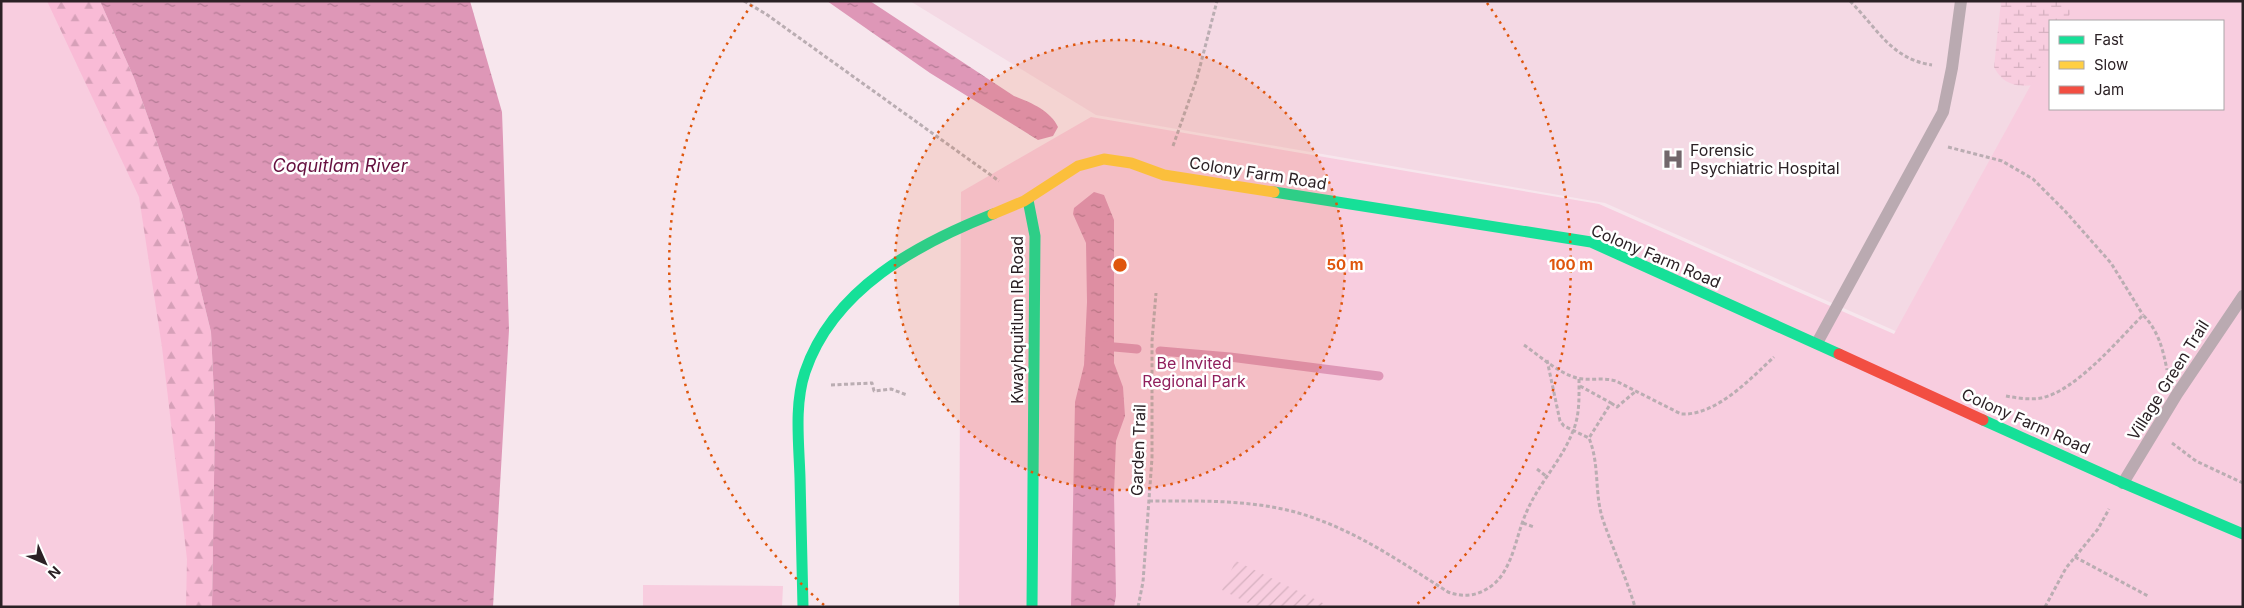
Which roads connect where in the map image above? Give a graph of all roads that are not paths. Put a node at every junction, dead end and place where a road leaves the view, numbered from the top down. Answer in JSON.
{"nodes":[{"id":1,"x":1961,"y":1,"type":"edge"},
{"id":2,"x":1028,"y":200,"type":"junction"},
{"id":3,"x":2243,"y":296,"type":"edge"},
{"id":4,"x":1817,"y":344,"type":"junction"},
{"id":5,"x":2123,"y":483,"type":"junction"},
{"id":6,"x":2243,"y":534,"type":"edge"},
{"id":7,"x":803,"y":607,"type":"edge"},
{"id":8,"x":1032,"y":607,"type":"edge"}],
"edges":[{"from":1,"to":4,"type":"lane"},
{"from":2,"to":4,"type":"street","name":"Colony Farm Road"},
{"from":2,"to":7,"type":"street"},
{"from":2,"to":8,"type":"street","name":"Kwayhquitlum IR Road"},
{"from":3,"to":5,"type":"lane","name":"Village Green Trail"},
{"from":4,"to":5,"type":"street","name":"Colony Farm Road"},
{"from":5,"to":6,"type":"street","name":"Colony Farm Road"}]}
